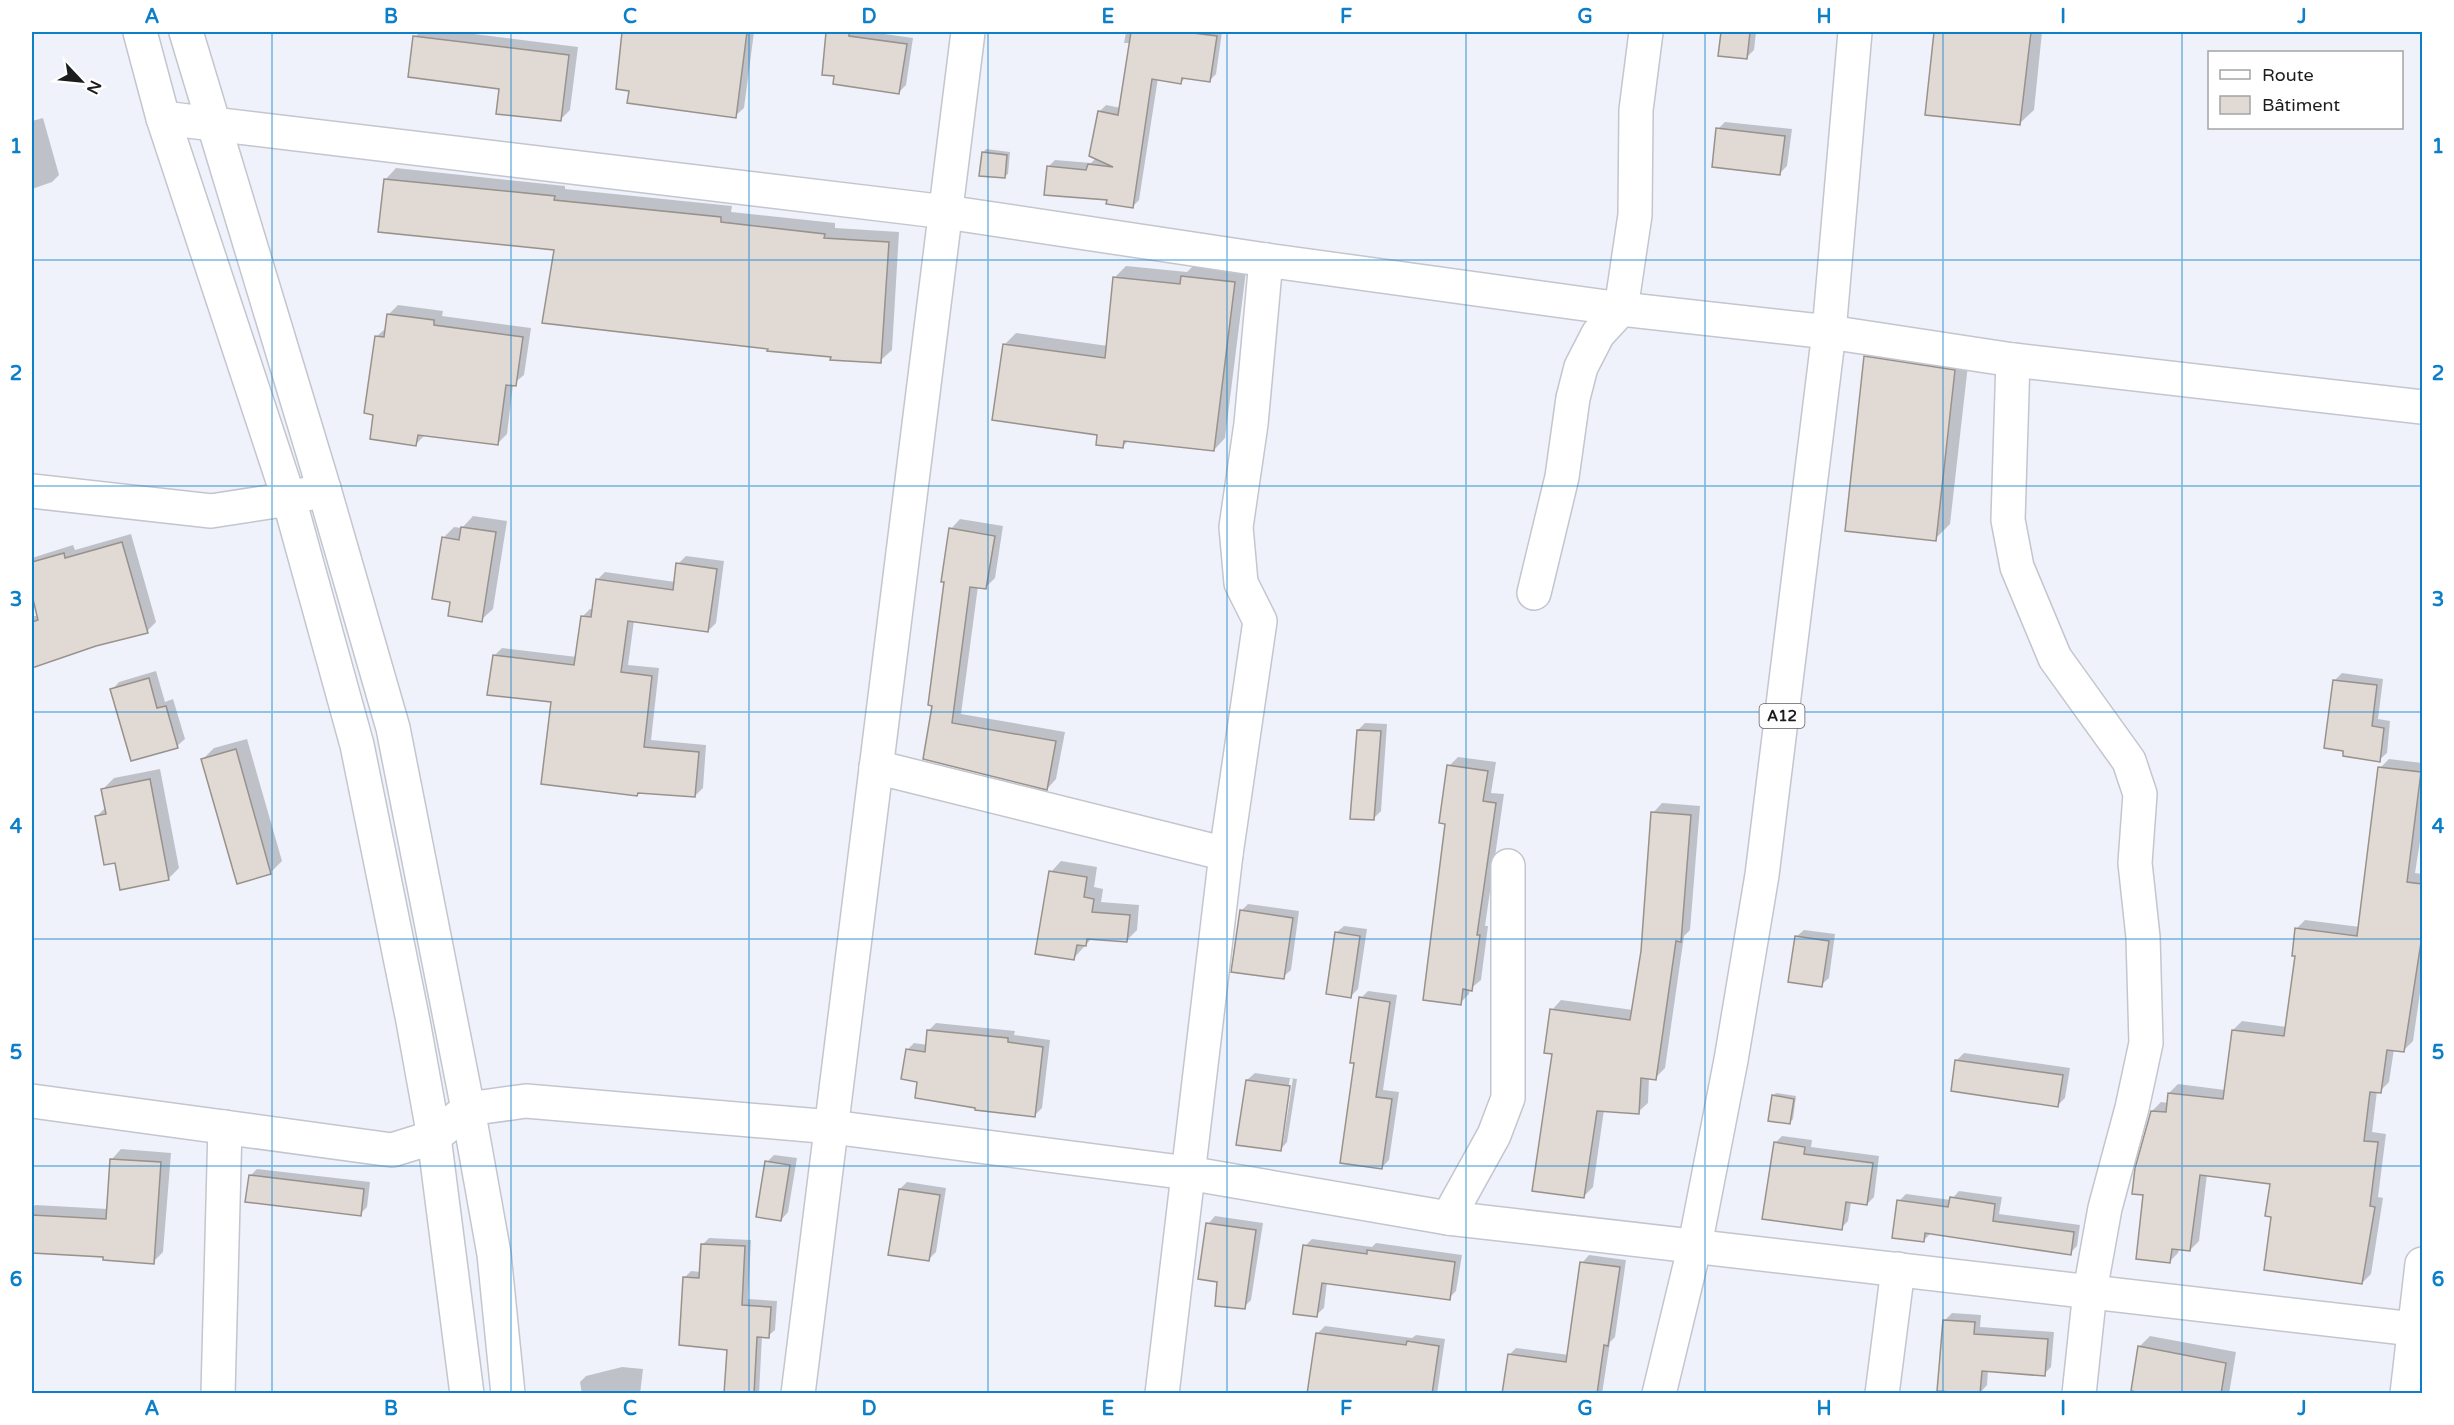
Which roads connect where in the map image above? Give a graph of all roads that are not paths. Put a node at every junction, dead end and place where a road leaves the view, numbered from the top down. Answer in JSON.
{"nodes":[{"id":1,"x":140,"y":32,"type":"edge"},
{"id":2,"x":186,"y":32,"type":"edge"},
{"id":3,"x":968,"y":32,"type":"edge"},
{"id":4,"x":1646,"y":32,"type":"edge"},
{"id":5,"x":1855,"y":32,"type":"edge"},
{"id":6,"x":163,"y":118,"type":"junction"},
{"id":7,"x":212,"y":124,"type":"junction"},
{"id":8,"x":946,"y":212,"type":"junction"},
{"id":9,"x":1266,"y":260,"type":"junction"},
{"id":10,"x":1622,"y":309,"type":"junction"},
{"id":11,"x":1829,"y":332,"type":"junction"},
{"id":12,"x":2013,"y":360,"type":"junction"},
{"id":13,"x":2422,"y":407,"type":"edge"},
{"id":14,"x":324,"y":489,"type":"junction"},
{"id":15,"x":32,"y":491,"type":"edge"},
{"id":16,"x":289,"y":499,"type":"junction"},
{"id":17,"x":1534,"y":593,"type":"dead end"},
{"id":18,"x":876,"y":767,"type":"junction"},
{"id":19,"x":1226,"y":854,"type":"junction"},
{"id":20,"x":1508,"y":866,"type":"dead end"},
{"id":21,"x":32,"y":1101,"type":"edge"},
{"id":22,"x":468,"y":1108,"type":"junction"},
{"id":23,"x":225,"y":1127,"type":"junction"},
{"id":24,"x":832,"y":1127,"type":"junction"},
{"id":25,"x":434,"y":1137,"type":"junction"},
{"id":26,"x":1188,"y":1173,"type":"junction"},
{"id":27,"x":1449,"y":1218,"type":"junction"},
{"id":28,"x":1695,"y":1245,"type":"junction"},
{"id":29,"x":2422,"y":1264,"type":"edge"},
{"id":30,"x":1898,"y":1269,"type":"junction"},
{"id":31,"x":2090,"y":1292,"type":"junction"},
{"id":32,"x":2419,"y":1329,"type":"edge"},
{"id":33,"x":218,"y":1394,"type":"edge"},
{"id":34,"x":467,"y":1394,"type":"edge"},
{"id":35,"x":508,"y":1394,"type":"edge"},
{"id":36,"x":798,"y":1394,"type":"edge"},
{"id":37,"x":1162,"y":1394,"type":"edge"},
{"id":38,"x":1659,"y":1394,"type":"edge"},
{"id":39,"x":1882,"y":1394,"type":"edge"},
{"id":40,"x":2079,"y":1394,"type":"edge"},
{"id":41,"x":2407,"y":1394,"type":"edge"}],
"edges":[{"from":1,"to":6,"type":"street"},
{"from":2,"to":7,"type":"street"},
{"from":3,"to":8,"type":"street"},
{"from":4,"to":10,"type":"street"},
{"from":5,"to":11,"type":"street","number":"A12"},
{"from":6,"to":7,"type":"street"},
{"from":6,"to":16,"type":"street"},
{"from":7,"to":8,"type":"street"},
{"from":7,"to":14,"type":"street"},
{"from":8,"to":9,"type":"street"},
{"from":8,"to":18,"type":"street"},
{"from":9,"to":10,"type":"street"},
{"from":9,"to":19,"type":"street"},
{"from":10,"to":11,"type":"street"},
{"from":10,"to":17,"type":"street"},
{"from":11,"to":12,"type":"street"},
{"from":11,"to":28,"type":"street","number":"A12"},
{"from":12,"to":13,"type":"street"},
{"from":12,"to":31,"type":"street"},
{"from":14,"to":16,"type":"street"},
{"from":14,"to":22,"type":"street"},
{"from":15,"to":16,"type":"street"},
{"from":16,"to":25,"type":"street"},
{"from":18,"to":19,"type":"street"},
{"from":18,"to":24,"type":"street"},
{"from":19,"to":26,"type":"street"},
{"from":20,"to":27,"type":"street"},
{"from":21,"to":23,"type":"street"},
{"from":22,"to":24,"type":"street"},
{"from":22,"to":25,"type":"street"},
{"from":22,"to":35,"type":"street"},
{"from":23,"to":25,"type":"street"},
{"from":23,"to":33,"type":"street"},
{"from":24,"to":26,"type":"street"},
{"from":24,"to":36,"type":"street"},
{"from":25,"to":34,"type":"street"},
{"from":26,"to":27,"type":"street"},
{"from":26,"to":37,"type":"street"},
{"from":27,"to":28,"type":"street"},
{"from":28,"to":30,"type":"street"},
{"from":28,"to":38,"type":"street","number":"A12"},
{"from":29,"to":32,"type":"street"},
{"from":30,"to":31,"type":"street"},
{"from":30,"to":39,"type":"street"},
{"from":31,"to":32,"type":"street"},
{"from":31,"to":40,"type":"street"},
{"from":32,"to":41,"type":"street"}]}
